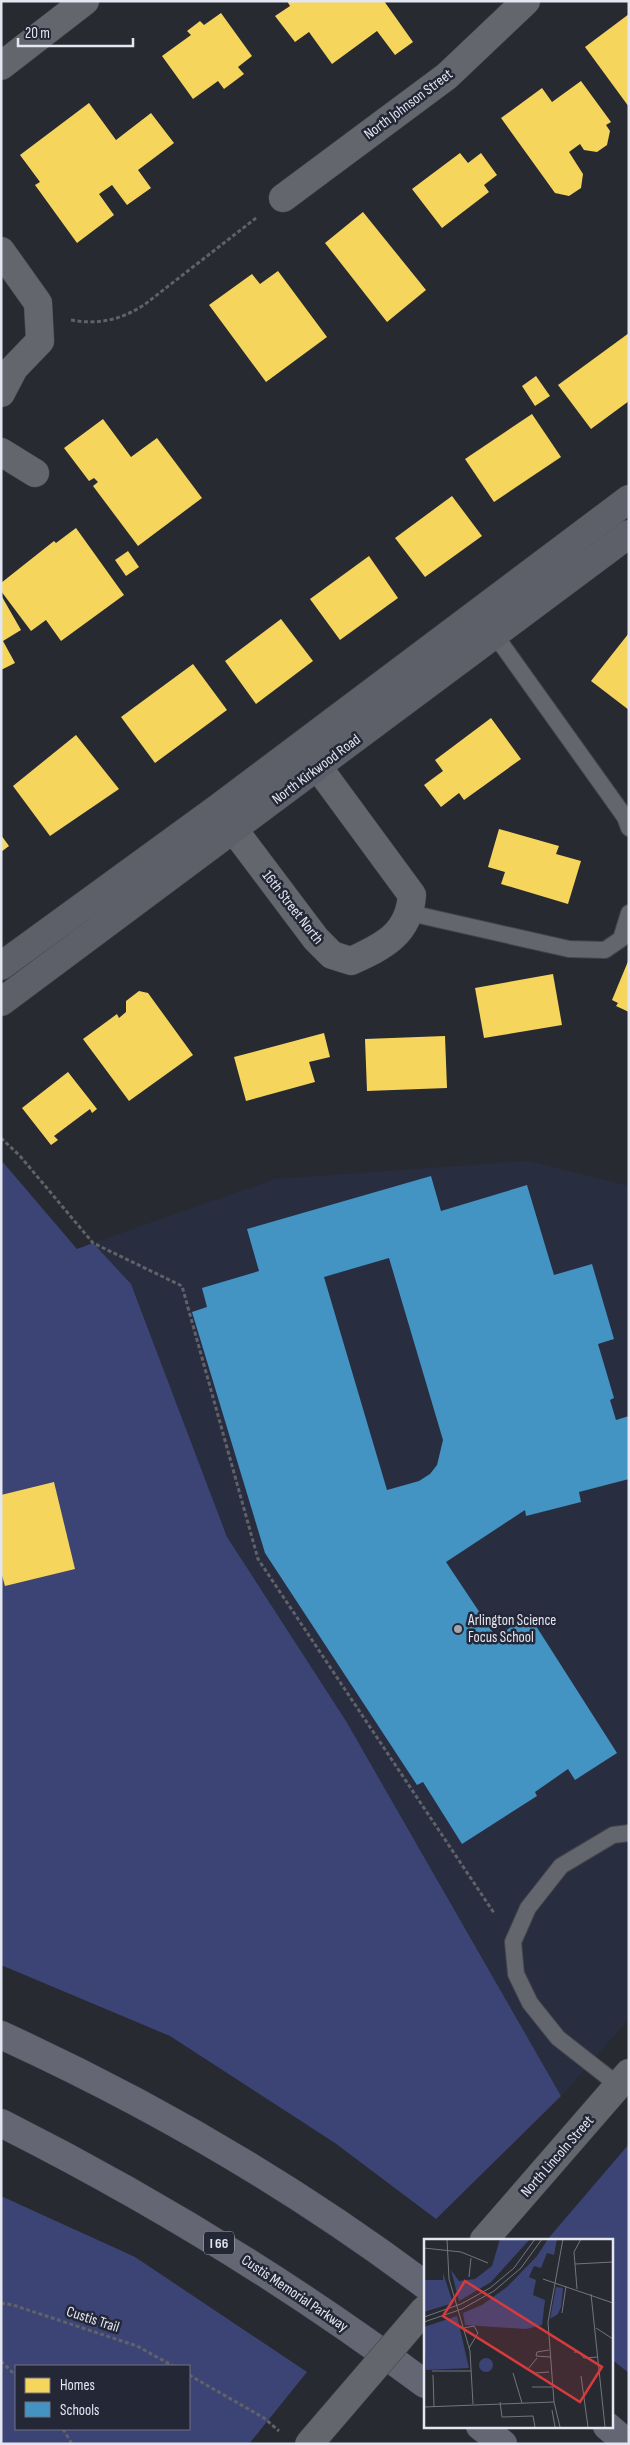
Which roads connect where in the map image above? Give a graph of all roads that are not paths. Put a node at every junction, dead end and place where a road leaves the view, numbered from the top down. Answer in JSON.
{"nodes":[{"id":1,"x":85,"y":1,"type":"edge"},
{"id":2,"x":526,"y":1,"type":"edge"},
{"id":3,"x":1,"y":66,"type":"edge"},
{"id":4,"x":283,"y":198,"type":"road end"},
{"id":5,"x":1,"y":251,"type":"edge"},
{"id":6,"x":1,"y":394,"type":"edge"},
{"id":7,"x":1,"y":452,"type":"edge"},
{"id":8,"x":35,"y":473,"type":"dead end"},
{"id":9,"x":629,"y":499,"type":"edge"},
{"id":10,"x":629,"y":534,"type":"edge"},
{"id":11,"x":494,"y":635,"type":"junction"},
{"id":12,"x":302,"y":745,"type":"junction"},
{"id":13,"x":318,"y":767,"type":"junction"},
{"id":14,"x":218,"y":808,"type":"junction"},
{"id":15,"x":629,"y":828,"type":"edge"},
{"id":16,"x":234,"y":830,"type":"junction"},
{"id":17,"x":410,"y":913,"type":"junction"},
{"id":18,"x":629,"y":914,"type":"edge"},
{"id":19,"x":1,"y":966,"type":"edge"},
{"id":20,"x":1,"y":1002,"type":"edge"},
{"id":21,"x":629,"y":1833,"type":"edge"},
{"id":22,"x":1,"y":2035,"type":"edge"},
{"id":23,"x":624,"y":2079,"type":"edge"},
{"id":24,"x":1,"y":2123,"type":"edge"},
{"id":25,"x":485,"y":2239,"type":"edge"},
{"id":26,"x":424,"y":2284,"type":"edge"},
{"id":27,"x":424,"y":2310,"type":"edge"},
{"id":28,"x":424,"y":2383,"type":"edge"},
{"id":29,"x":483,"y":2428,"type":"edge"},
{"id":30,"x":609,"y":2428,"type":"edge"},
{"id":31,"x":297,"y":2441,"type":"edge"},
{"id":32,"x":503,"y":2444,"type":"edge"},
{"id":33,"x":628,"y":2444,"type":"edge"}],
"edges":[{"from":1,"to":3,"type":"street"},
{"from":2,"to":4,"type":"street","name":"North Johnson Street"},
{"from":5,"to":6,"type":"street"},
{"from":7,"to":8,"type":"street"},
{"from":9,"to":12,"type":"main road","name":"North Kirkwood Road"},
{"from":10,"to":11,"type":"main road","name":"North Kirkwood Road"},
{"from":11,"to":13,"type":"main road","name":"North Kirkwood Road"},
{"from":11,"to":15,"type":"lane"},
{"from":12,"to":13,"type":"street"},
{"from":12,"to":14,"type":"main road","name":"North Kirkwood Road"},
{"from":13,"to":16,"type":"main road","name":"North Kirkwood Road"},
{"from":13,"to":17,"type":"street"},
{"from":14,"to":16,"type":"street","name":"16th Street North"},
{"from":14,"to":19,"type":"main road","name":"North Kirkwood Road"},
{"from":16,"to":17,"type":"street","name":"16th Street North"},
{"from":16,"to":20,"type":"main road","name":"North Kirkwood Road"},
{"from":17,"to":18,"type":"lane"},
{"from":21,"to":23,"type":"lane"},
{"from":22,"to":26,"type":"highway"},
{"from":23,"to":25,"type":"street","name":"North Lincoln Street"},
{"from":24,"to":28,"type":"highway","name":"Custis Memorial Parkway","number":"I 66"},
{"from":27,"to":31,"type":"street","bridge":true},
{"from":29,"to":32,"type":"highway"},
{"from":30,"to":33,"type":"highway"}]}
